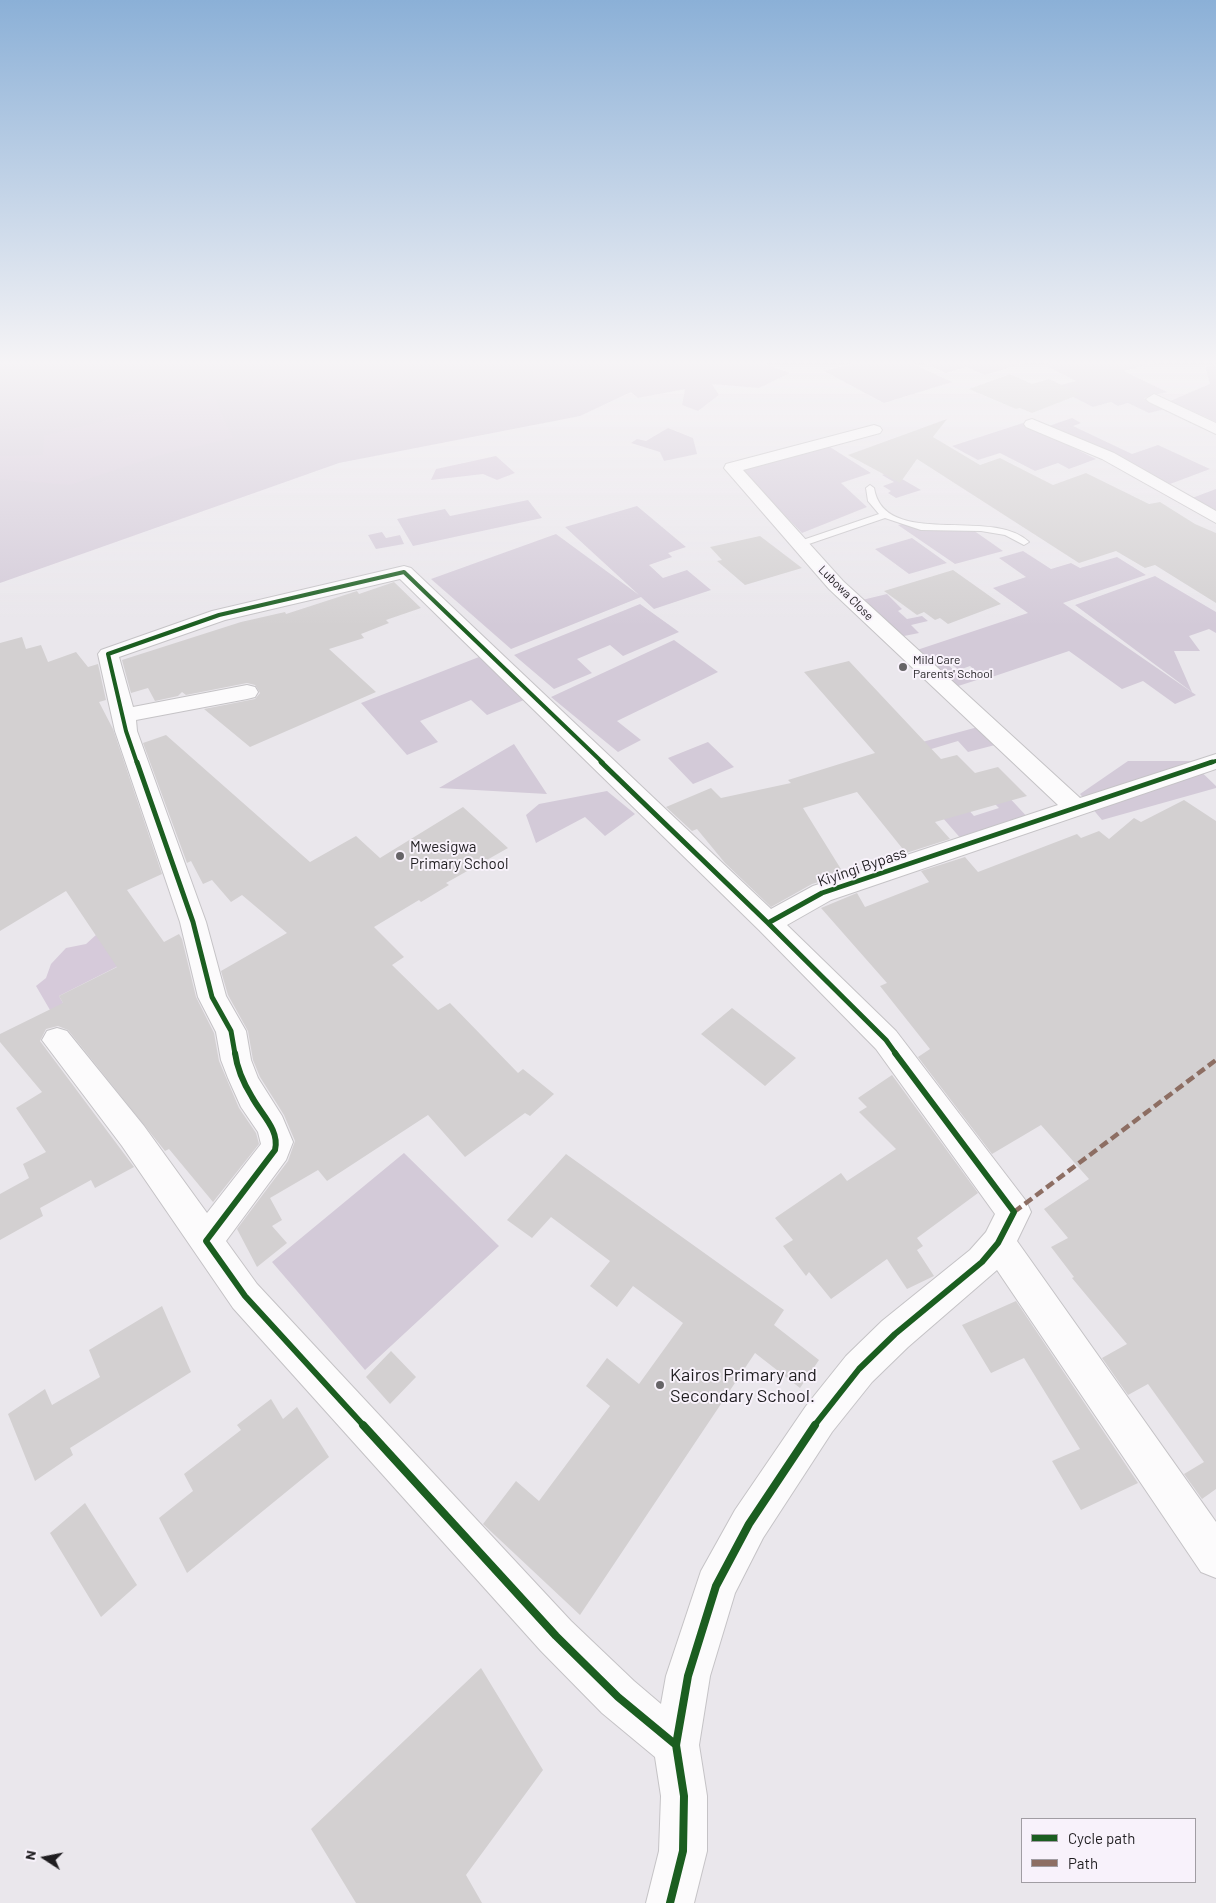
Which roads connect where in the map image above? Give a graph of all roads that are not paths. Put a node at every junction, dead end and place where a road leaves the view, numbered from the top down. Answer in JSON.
{"nodes":[{"id":1,"x":804,"y":449,"type":"edge"},
{"id":2,"x":1091,"y":449,"type":"edge"},
{"id":3,"x":870,"y":488,"type":"dead end"},
{"id":4,"x":885,"y":514,"type":"junction"},
{"id":5,"x":1216,"y":518,"type":"edge"},
{"id":6,"x":1024,"y":542,"type":"dead end"},
{"id":7,"x":800,"y":544,"type":"junction"},
{"id":8,"x":247,"y":692,"type":"dead end"},
{"id":9,"x":124,"y":715,"type":"junction"},
{"id":10,"x":1216,"y":762,"type":"edge"},
{"id":11,"x":1077,"y":809,"type":"junction"},
{"id":12,"x":768,"y":924,"type":"junction"},
{"id":13,"x":58,"y":1040,"type":"dead end"},
{"id":14,"x":1006,"y":1227,"type":"junction"},
{"id":15,"x":206,"y":1241,"type":"junction"},
{"id":16,"x":1216,"y":1557,"type":"edge"},
{"id":17,"x":676,"y":1745,"type":"junction"},
{"id":18,"x":670,"y":1903,"type":"edge"}],
"edges":[{"from":1,"to":7,"type":"street","name":"Lubowa Close"},
{"from":2,"to":5,"type":"street"},
{"from":3,"to":4,"type":"lane"},
{"from":4,"to":6,"type":"lane"},
{"from":4,"to":7,"type":"lane"},
{"from":7,"to":11,"type":"street","name":"Lubowa Close"},
{"from":8,"to":9,"type":"street"},
{"from":9,"to":12,"type":"street"},
{"from":9,"to":15,"type":"street"},
{"from":10,"to":11,"type":"street","name":"Kiyingi Bypass"},
{"from":11,"to":12,"type":"street","name":"Kiyingi Bypass"},
{"from":12,"to":14,"type":"street"},
{"from":13,"to":15,"type":"street"},
{"from":14,"to":16,"type":"street"},
{"from":14,"to":17,"type":"street"},
{"from":15,"to":17,"type":"street"},
{"from":17,"to":18,"type":"street"}]}
